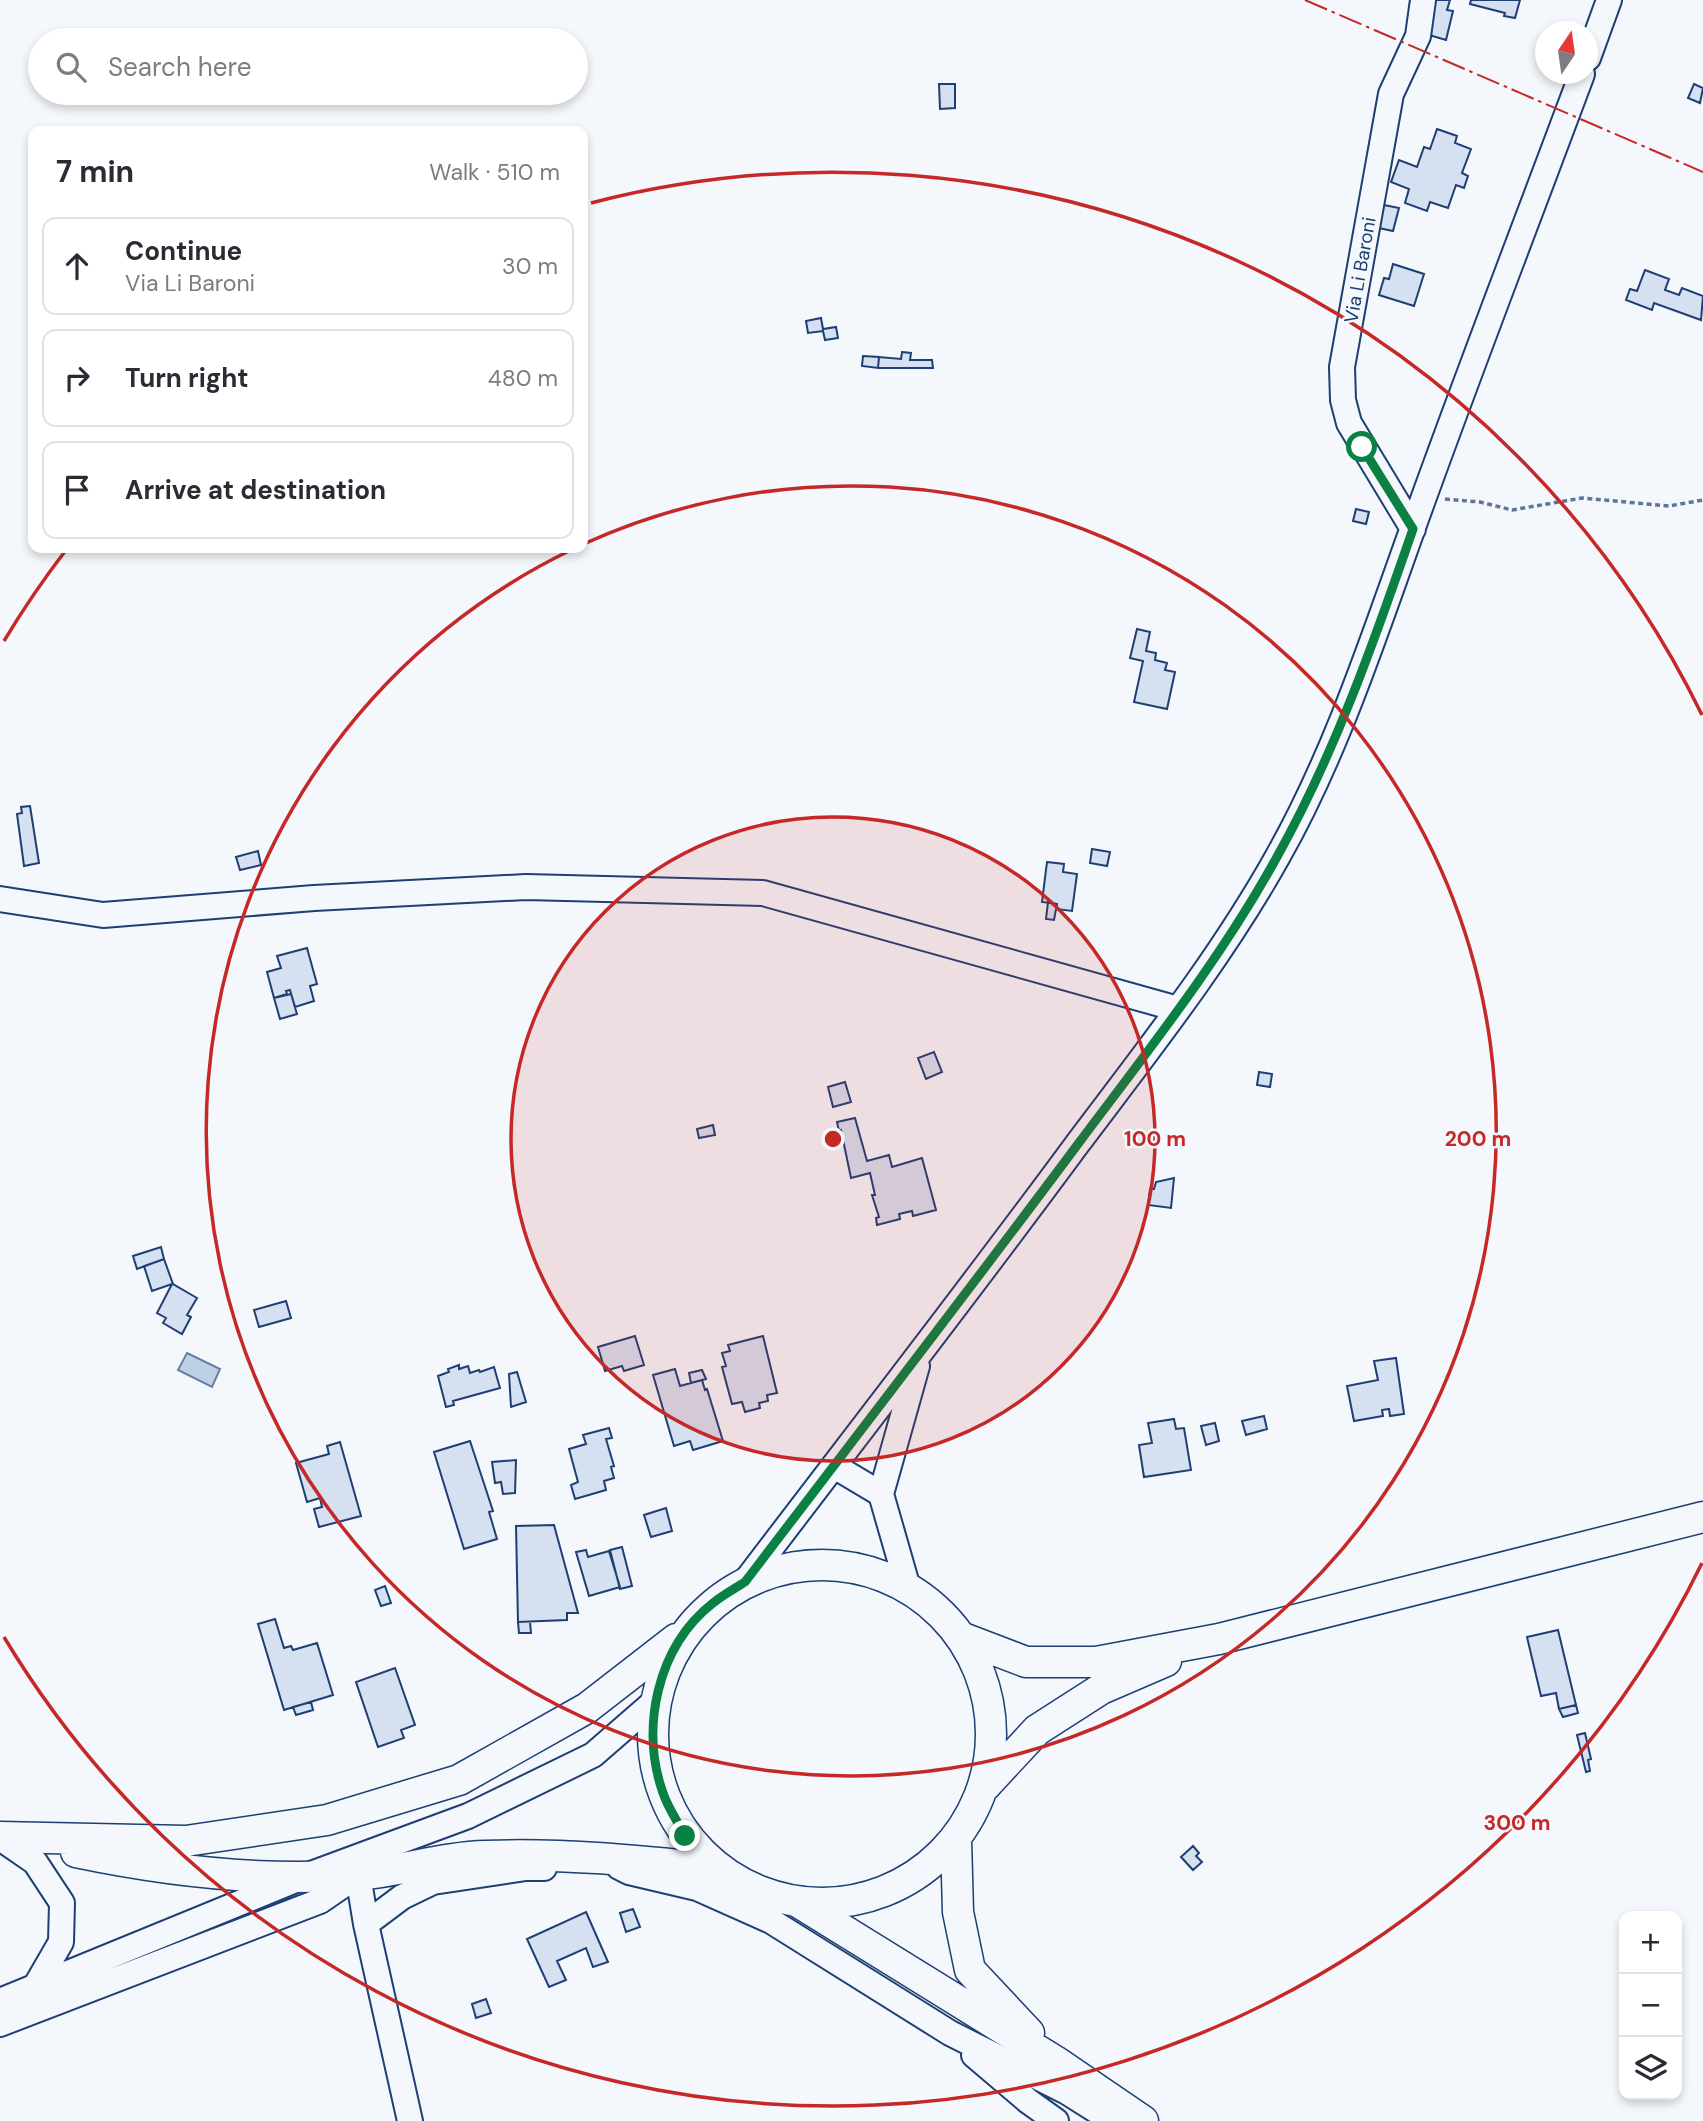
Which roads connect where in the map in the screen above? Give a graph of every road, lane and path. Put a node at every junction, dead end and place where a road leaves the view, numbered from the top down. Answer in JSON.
{"nodes":[{"id":1,"x":1423,"y":0,"type":"edge"},
{"id":2,"x":1609,"y":0,"type":"edge"},
{"id":3,"x":1598,"y":29,"type":"edge"},
{"id":4,"x":1578,"y":84,"type":"edge"},
{"id":5,"x":1427,"y":493,"type":"junction"},
{"id":6,"x":1703,"y":500,"type":"edge"},
{"id":7,"x":1413,"y":529,"type":"junction"},
{"id":8,"x":0,"y":899,"type":"edge"},
{"id":9,"x":1178,"y":1009,"type":"junction"},
{"id":10,"x":920,"y":1355,"type":"junction"},
{"id":11,"x":834,"y":1466,"type":"junction"},
{"id":12,"x":881,"y":1494,"type":"junction"},
{"id":13,"x":1703,"y":1517,"type":"edge"},
{"id":14,"x":745,"y":1582,"type":"junction"},
{"id":15,"x":908,"y":1588,"type":"junction"},
{"id":16,"x":685,"y":1633,"type":"junction"},
{"id":17,"x":963,"y":1638,"type":"junction"},
{"id":18,"x":1219,"y":1639,"type":"junction"},
{"id":19,"x":654,"y":1702,"type":"junction"},
{"id":20,"x":985,"y":1786,"type":"junction"},
{"id":21,"x":0,"y":1837,"type":"edge"},
{"id":22,"x":956,"y":1840,"type":"junction"},
{"id":23,"x":598,"y":1857,"type":"junction"},
{"id":24,"x":719,"y":1869,"type":"junction"},
{"id":25,"x":358,"y":1875,"type":"junction"},
{"id":26,"x":303,"y":1877,"type":"junction"},
{"id":27,"x":798,"y":1902,"type":"junction"},
{"id":28,"x":366,"y":1924,"type":"junction"},
{"id":29,"x":35,"y":1987,"type":"junction"},
{"id":30,"x":0,"y":2001,"type":"edge"},
{"id":31,"x":0,"y":2024,"type":"edge"},
{"id":32,"x":950,"y":2033,"type":"junction"},
{"id":33,"x":1055,"y":2061,"type":"junction"},
{"id":34,"x":410,"y":2121,"type":"edge"},
{"id":35,"x":1056,"y":2121,"type":"edge"},
{"id":36,"x":1113,"y":2121,"type":"edge"},
{"id":37,"x":1143,"y":2121,"type":"edge"}],
"edges":[{"from":1,"to":7,"type":"street","name":"Via Li Baroni"},
{"from":2,"to":3,"type":"street"},
{"from":4,"to":5,"type":"street"},
{"from":5,"to":6,"type":"path"},
{"from":5,"to":7,"type":"street"},
{"from":7,"to":9,"type":"street"},
{"from":8,"to":9,"type":"street"},
{"from":9,"to":10,"type":"street"},
{"from":10,"to":11,"type":"street"},
{"from":10,"to":12,"type":"street"},
{"from":11,"to":12,"type":"street"},
{"from":11,"to":14,"type":"street"},
{"from":12,"to":15,"type":"street"},
{"from":13,"to":18,"type":"main road"},
{"from":14,"to":15,"type":"main road"},
{"from":14,"to":16,"type":"main road"},
{"from":15,"to":17,"type":"main road"},
{"from":16,"to":19,"type":"main road"},
{"from":16,"to":21,"type":"main road"},
{"from":17,"to":18,"type":"main road"},
{"from":17,"to":20,"type":"main road"},
{"from":18,"to":20,"type":"main road"},
{"from":19,"to":24,"type":"main road"},
{"from":19,"to":26,"type":"street"},
{"from":20,"to":22,"type":"main road"},
{"from":21,"to":26,"type":"main road"},
{"from":21,"to":29,"type":"street"},
{"from":22,"to":27,"type":"main road"},
{"from":22,"to":33,"type":"main road"},
{"from":23,"to":24,"type":"main road"},
{"from":23,"to":25,"type":"main road"},
{"from":23,"to":28,"type":"street"},
{"from":23,"to":32,"type":"street"},
{"from":24,"to":27,"type":"main road"},
{"from":25,"to":26,"type":"main road"},
{"from":25,"to":28,"type":"street"},
{"from":25,"to":31,"type":"street"},
{"from":26,"to":29,"type":"street"},
{"from":27,"to":33,"type":"main road"},
{"from":28,"to":34,"type":"street"},
{"from":29,"to":30,"type":"street"},
{"from":32,"to":35,"type":"street"},
{"from":32,"to":36,"type":"street"},
{"from":33,"to":37,"type":"main road"}]}
